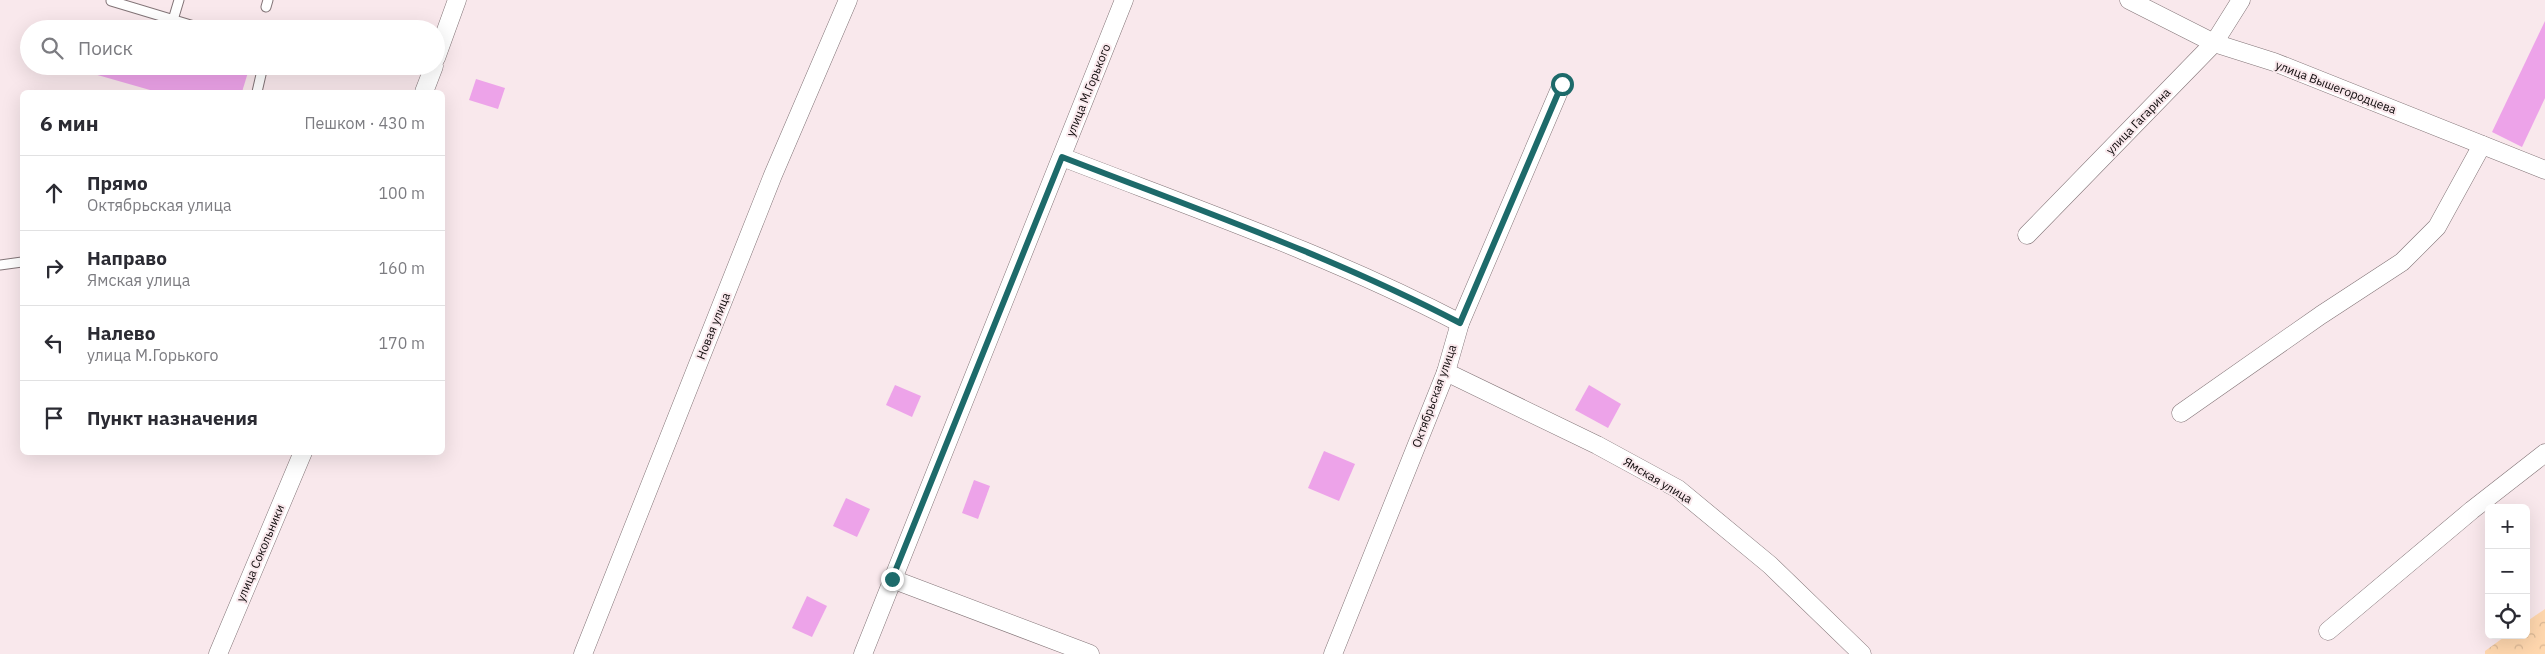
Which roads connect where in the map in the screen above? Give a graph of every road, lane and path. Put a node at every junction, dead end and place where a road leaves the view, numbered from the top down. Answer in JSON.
{"nodes":[{"id":1,"x":179,"y":0,"type":"edge"},
{"id":2,"x":456,"y":0,"type":"edge"},
{"id":3,"x":848,"y":0,"type":"edge"},
{"id":4,"x":1124,"y":0,"type":"edge"},
{"id":5,"x":2129,"y":0,"type":"edge"},
{"id":6,"x":2240,"y":0,"type":"edge"},
{"id":7,"x":111,"y":1,"type":"edge"},
{"id":8,"x":173,"y":20,"type":"joint"},
{"id":9,"x":445,"y":32,"type":"edge"},
{"id":10,"x":2214,"y":43,"type":"junction"},
{"id":11,"x":261,"y":75,"type":"edge"},
{"id":12,"x":431,"y":75,"type":"edge"},
{"id":13,"x":1562,"y":84,"type":"dead end"},
{"id":14,"x":258,"y":90,"type":"edge"},
{"id":15,"x":425,"y":90,"type":"edge"},
{"id":16,"x":2482,"y":145,"type":"junction"},
{"id":17,"x":1062,"y":157,"type":"junction"},
{"id":18,"x":2545,"y":170,"type":"edge"},
{"id":19,"x":2027,"y":235,"type":"dead end"},
{"id":20,"x":20,"y":262,"type":"edge"},
{"id":21,"x":0,"y":266,"type":"edge"},
{"id":22,"x":1460,"y":323,"type":"junction"},
{"id":23,"x":1446,"y":372,"type":"junction"},
{"id":24,"x":2181,"y":412,"type":"dead end"},
{"id":25,"x":2545,"y":453,"type":"edge"},
{"id":26,"x":301,"y":455,"type":"edge"},
{"id":27,"x":892,"y":579,"type":"junction"},
{"id":28,"x":2328,"y":631,"type":"dead end"},
{"id":29,"x":218,"y":654,"type":"edge"},
{"id":30,"x":583,"y":654,"type":"edge"},
{"id":31,"x":863,"y":654,"type":"edge"},
{"id":32,"x":1090,"y":654,"type":"edge"},
{"id":33,"x":1333,"y":654,"type":"edge"},
{"id":34,"x":1862,"y":654,"type":"edge"}],
"edges":[{"from":1,"to":8,"type":"lane"},
{"from":2,"to":9,"type":"street"},
{"from":3,"to":30,"type":"street","name":"Новая улица"},
{"from":4,"to":17,"type":"street","name":"улица М.Горького"},
{"from":5,"to":10,"type":"street","name":"улица Вышегородцева"},
{"from":6,"to":10,"type":"street","name":"улица Гагарина"},
{"from":7,"to":8,"type":"lane"},
{"from":10,"to":16,"type":"street","name":"улица Вышегородцева"},
{"from":10,"to":19,"type":"street","name":"улица Гагарина"},
{"from":11,"to":14,"type":"lane"},
{"from":12,"to":15,"type":"street"},
{"from":13,"to":22,"type":"street","name":"Октябрьская улица"},
{"from":16,"to":18,"type":"street","name":"улица Вышегородцева"},
{"from":16,"to":24,"type":"street"},
{"from":17,"to":22,"type":"street"},
{"from":17,"to":27,"type":"street","name":"улица М.Горького"},
{"from":20,"to":21,"type":"lane"},
{"from":22,"to":23,"type":"street","name":"Октябрьская улица"},
{"from":23,"to":33,"type":"street","name":"Октябрьская улица"},
{"from":23,"to":34,"type":"street","name":"Ямская улица"},
{"from":25,"to":28,"type":"street"},
{"from":26,"to":29,"type":"street","name":"улица Сокольники"},
{"from":27,"to":31,"type":"street","name":"улица М.Горького"},
{"from":27,"to":32,"type":"street"}]}
